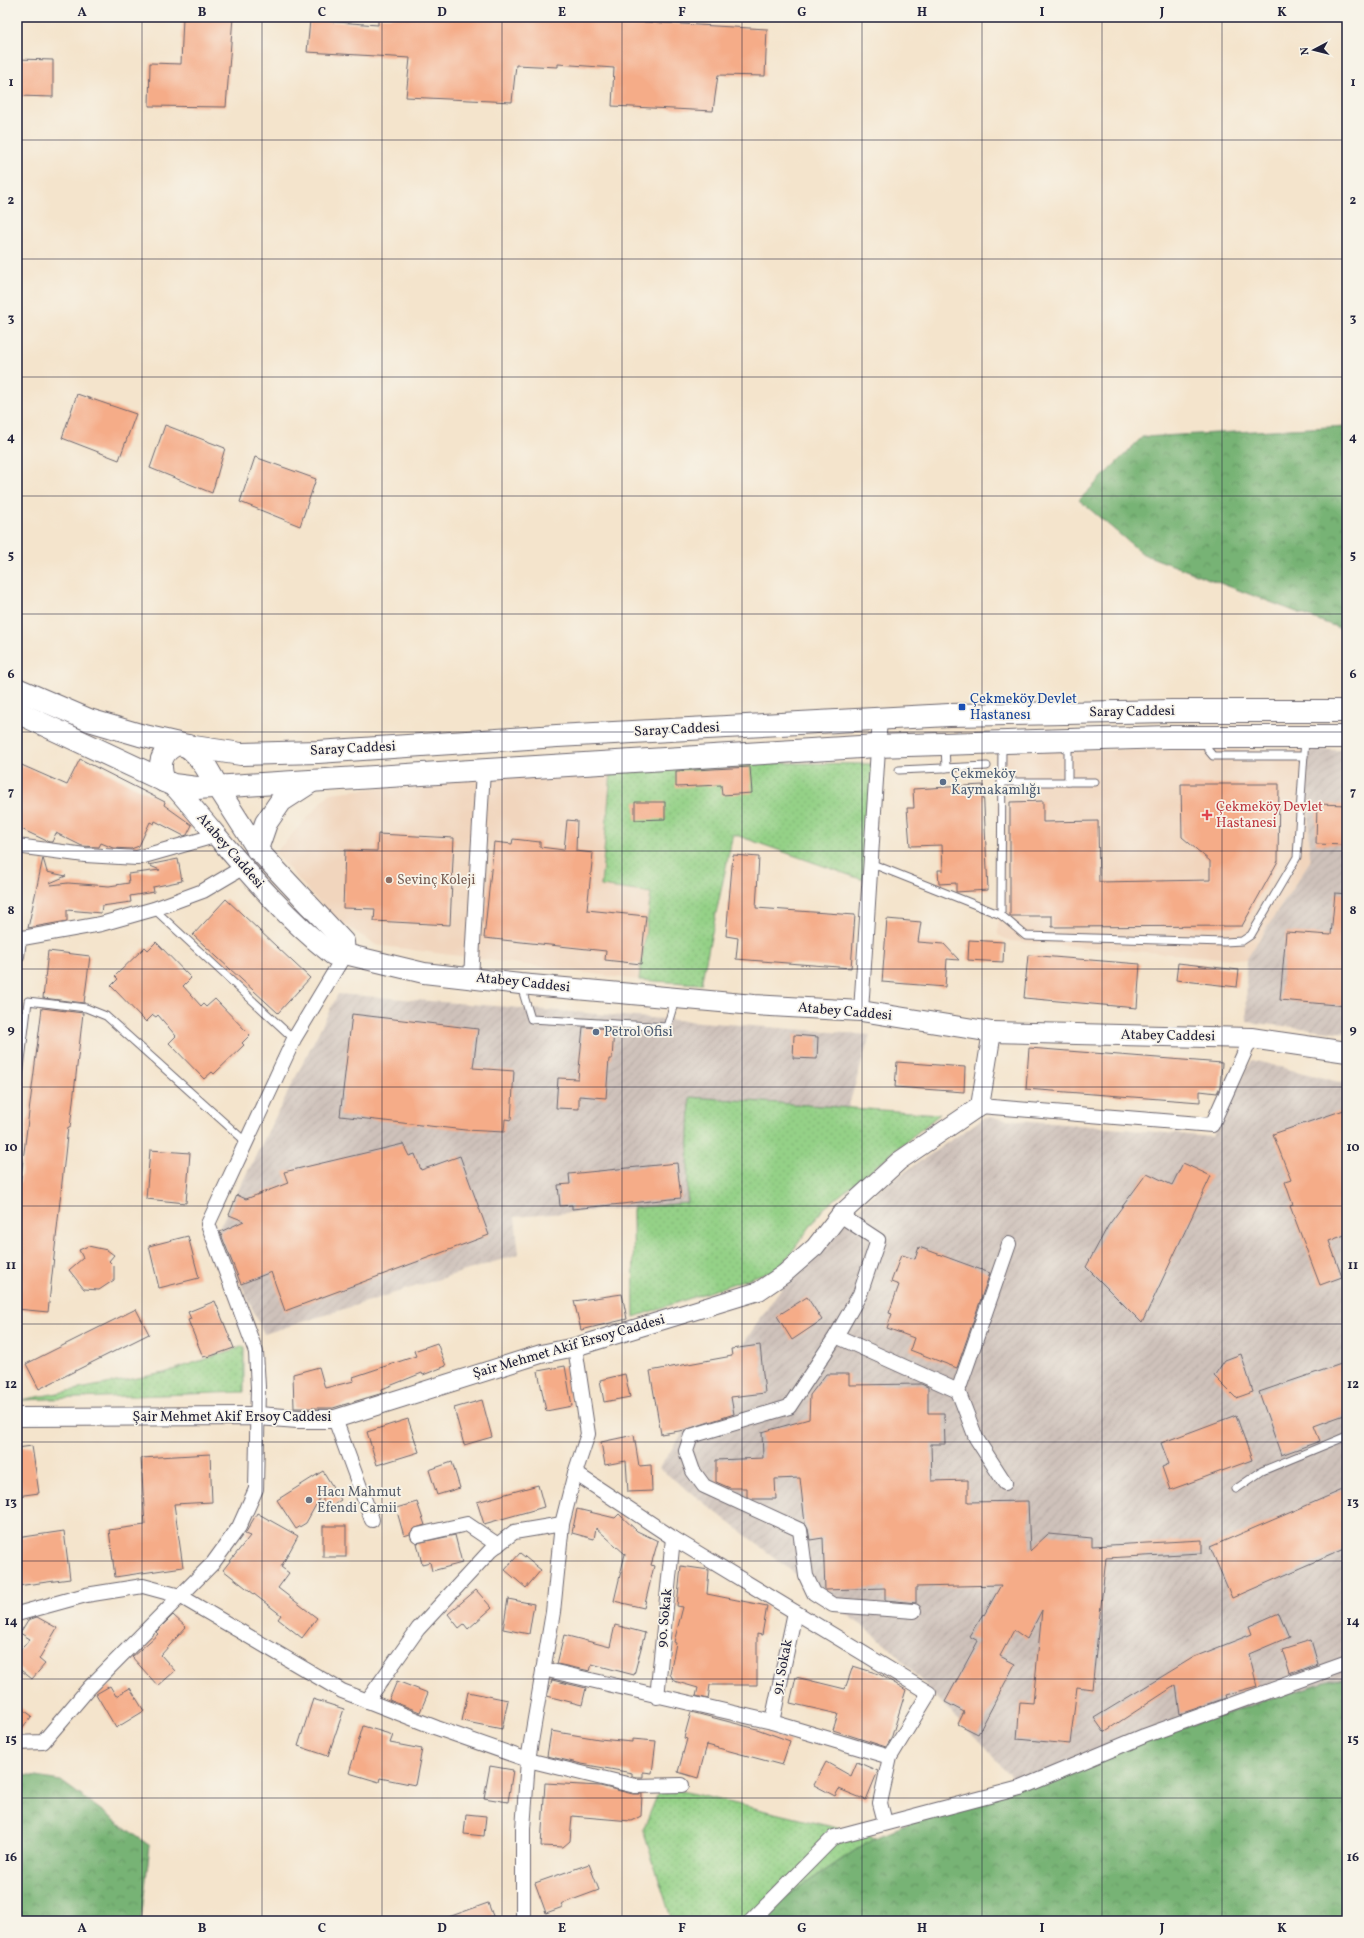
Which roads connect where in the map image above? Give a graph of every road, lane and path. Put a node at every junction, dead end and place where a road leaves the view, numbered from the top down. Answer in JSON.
{"nodes":[{"id":1,"x":17,"y":689,"type":"edge"},
{"id":2,"x":1347,"y":711,"type":"edge"},
{"id":3,"x":17,"y":712,"type":"edge"},
{"id":4,"x":880,"y":718,"type":"junction"},
{"id":5,"x":1347,"y":737,"type":"edge"},
{"id":6,"x":1068,"y":740,"type":"junction"},
{"id":7,"x":1002,"y":742,"type":"junction"},
{"id":8,"x":945,"y":744,"type":"junction"},
{"id":9,"x":182,"y":745,"type":"junction"},
{"id":10,"x":876,"y":746,"type":"junction"},
{"id":11,"x":1304,"y":746,"type":"junction"},
{"id":12,"x":204,"y":762,"type":"junction"},
{"id":13,"x":987,"y":766,"type":"dead end"},
{"id":14,"x":946,"y":768,"type":"junction"},
{"id":15,"x":483,"y":770,"type":"junction"},
{"id":16,"x":899,"y":770,"type":"dead end"},
{"id":17,"x":314,"y":780,"type":"junction"},
{"id":18,"x":1001,"y":782,"type":"junction"},
{"id":19,"x":1068,"y":782,"type":"junction"},
{"id":20,"x":1095,"y":782,"type":"dead end"},
{"id":21,"x":173,"y":785,"type":"junction"},
{"id":22,"x":218,"y":788,"type":"junction"},
{"id":23,"x":218,"y":835,"type":"junction"},
{"id":24,"x":17,"y":846,"type":"edge"},
{"id":25,"x":257,"y":849,"type":"junction"},
{"id":26,"x":870,"y":863,"type":"junction"},
{"id":27,"x":242,"y":868,"type":"junction"},
{"id":28,"x":154,"y":909,"type":"junction"},
{"id":29,"x":1001,"y":915,"type":"junction"},
{"id":30,"x":18,"y":939,"type":"edge"},
{"id":31,"x":346,"y":954,"type":"junction"},
{"id":32,"x":17,"y":956,"type":"edge"},
{"id":33,"x":471,"y":978,"type":"junction"},
{"id":34,"x":520,"y":984,"type":"junction"},
{"id":35,"x":676,"y":998,"type":"junction"},
{"id":36,"x":861,"y":1011,"type":"junction"},
{"id":37,"x":992,"y":1032,"type":"junction"},
{"id":38,"x":1251,"y":1038,"type":"junction"},
{"id":39,"x":294,"y":1039,"type":"junction"},
{"id":40,"x":1347,"y":1052,"type":"edge"},
{"id":41,"x":17,"y":1094,"type":"edge"},
{"id":42,"x":980,"y":1106,"type":"junction"},
{"id":43,"x":246,"y":1142,"type":"junction"},
{"id":44,"x":840,"y":1215,"type":"junction"},
{"id":45,"x":1009,"y":1244,"type":"dead end"},
{"id":46,"x":836,"y":1336,"type":"junction"},
{"id":47,"x":575,"y":1347,"type":"junction"},
{"id":48,"x":958,"y":1391,"type":"junction"},
{"id":49,"x":258,"y":1416,"type":"junction"},
{"id":50,"x":17,"y":1417,"type":"edge"},
{"id":51,"x":335,"y":1419,"type":"junction"},
{"id":52,"x":1347,"y":1436,"type":"edge"},
{"id":53,"x":575,"y":1473,"type":"junction"},
{"id":54,"x":1005,"y":1483,"type":"dead end"},
{"id":55,"x":1236,"y":1489,"type":"dead end"},
{"id":56,"x":372,"y":1520,"type":"dead end"},
{"id":57,"x":562,"y":1524,"type":"junction"},
{"id":58,"x":418,"y":1535,"type":"dead end"},
{"id":59,"x":673,"y":1538,"type":"junction"},
{"id":60,"x":498,"y":1544,"type":"junction"},
{"id":61,"x":180,"y":1596,"type":"junction"},
{"id":62,"x":914,"y":1611,"type":"dead end"},
{"id":63,"x":795,"y":1612,"type":"junction"},
{"id":64,"x":17,"y":1614,"type":"edge"},
{"id":65,"x":1347,"y":1662,"type":"edge"},
{"id":66,"x":543,"y":1669,"type":"junction"},
{"id":67,"x":657,"y":1697,"type":"junction"},
{"id":68,"x":367,"y":1701,"type":"junction"},
{"id":69,"x":772,"y":1722,"type":"junction"},
{"id":70,"x":17,"y":1742,"type":"edge"},
{"id":71,"x":890,"y":1757,"type":"junction"},
{"id":72,"x":528,"y":1760,"type":"junction"},
{"id":73,"x":682,"y":1785,"type":"dead end"},
{"id":74,"x":885,"y":1822,"type":"junction"},
{"id":75,"x":523,"y":1921,"type":"edge"},
{"id":76,"x":751,"y":1921,"type":"edge"}],
"edges":[{"from":1,"to":9,"type":"main road","name":"Saray Caddesi"},
{"from":2,"to":4,"type":"main road","name":"Saray Caddesi"},
{"from":3,"to":21,"type":"main road"},
{"from":4,"to":9,"type":"main road","name":"Saray Caddesi"},
{"from":4,"to":10,"type":"street"},
{"from":5,"to":11,"type":"main road","name":"Saray Caddesi"},
{"from":6,"to":7,"type":"main road","name":"Saray Caddesi"},
{"from":6,"to":11,"type":"main road","name":"Saray Caddesi"},
{"from":6,"to":19,"type":"lane"},
{"from":7,"to":8,"type":"main road","name":"Saray Caddesi"},
{"from":7,"to":18,"type":"lane"},
{"from":8,"to":10,"type":"main road","name":"Saray Caddesi"},
{"from":8,"to":14,"type":"lane"},
{"from":9,"to":12,"type":"main road"},
{"from":9,"to":21,"type":"main road"},
{"from":10,"to":15,"type":"main road","name":"Saray Caddesi"},
{"from":10,"to":26,"type":"street"},
{"from":11,"to":29,"type":"lane"},
{"from":12,"to":21,"type":"main road"},
{"from":12,"to":22,"type":"main road"},
{"from":13,"to":14,"type":"lane"},
{"from":14,"to":16,"type":"lane"},
{"from":15,"to":17,"type":"main road","name":"Saray Caddesi"},
{"from":15,"to":33,"type":"street"},
{"from":17,"to":22,"type":"main road","name":"Saray Caddesi"},
{"from":17,"to":25,"type":"main road"},
{"from":18,"to":19,"type":"lane"},
{"from":18,"to":29,"type":"lane"},
{"from":19,"to":20,"type":"lane"},
{"from":21,"to":22,"type":"main road","name":"Saray Caddesi"},
{"from":21,"to":23,"type":"main road","name":"Atabey Caddesi"},
{"from":22,"to":25,"type":"main road","name":"Atabey Caddesi"},
{"from":23,"to":24,"type":"street"},
{"from":23,"to":27,"type":"main road","name":"Atabey Caddesi"},
{"from":25,"to":31,"type":"main road","name":"Atabey Caddesi"},
{"from":26,"to":29,"type":"lane"},
{"from":26,"to":36,"type":"street"},
{"from":27,"to":28,"type":"street"},
{"from":27,"to":31,"type":"main road","name":"Atabey Caddesi"},
{"from":28,"to":30,"type":"street"},
{"from":28,"to":39,"type":"lane"},
{"from":30,"to":32,"type":"street"},
{"from":31,"to":33,"type":"main road","name":"Atabey Caddesi"},
{"from":31,"to":39,"type":"street"},
{"from":33,"to":34,"type":"main road","name":"Atabey Caddesi"},
{"from":34,"to":35,"type":"main road","name":"Atabey Caddesi"},
{"from":34,"to":35,"type":"lane"},
{"from":35,"to":36,"type":"main road","name":"Atabey Caddesi"},
{"from":36,"to":37,"type":"main road","name":"Atabey Caddesi"},
{"from":37,"to":38,"type":"main road","name":"Atabey Caddesi"},
{"from":37,"to":42,"type":"street"},
{"from":38,"to":40,"type":"main road","name":"Atabey Caddesi"},
{"from":38,"to":42,"type":"street"},
{"from":39,"to":43,"type":"street"},
{"from":41,"to":43,"type":"lane"},
{"from":42,"to":44,"type":"street","name":"Şair Mehmet Akif Ersoy Caddesi"},
{"from":43,"to":49,"type":"street"},
{"from":44,"to":46,"type":"street"},
{"from":44,"to":47,"type":"street","name":"Şair Mehmet Akif Ersoy Caddesi"},
{"from":45,"to":48,"type":"street"},
{"from":46,"to":48,"type":"street"},
{"from":46,"to":62,"type":"street"},
{"from":47,"to":51,"type":"street","name":"Şair Mehmet Akif Ersoy Caddesi"},
{"from":47,"to":53,"type":"street"},
{"from":48,"to":54,"type":"street"},
{"from":49,"to":50,"type":"street","name":"Şair Mehmet Akif Ersoy Caddesi"},
{"from":49,"to":51,"type":"street","name":"Şair Mehmet Akif Ersoy Caddesi"},
{"from":49,"to":61,"type":"street"},
{"from":51,"to":56,"type":"street"},
{"from":52,"to":55,"type":"lane"},
{"from":53,"to":57,"type":"street"},
{"from":53,"to":59,"type":"street"},
{"from":57,"to":60,"type":"street"},
{"from":57,"to":66,"type":"street"},
{"from":58,"to":60,"type":"street"},
{"from":59,"to":63,"type":"street"},
{"from":59,"to":67,"type":"street","name":"90. Sokak"},
{"from":60,"to":68,"type":"street"},
{"from":61,"to":64,"type":"street"},
{"from":61,"to":68,"type":"street"},
{"from":61,"to":70,"type":"street"},
{"from":63,"to":69,"type":"street","name":"91. Sokak"},
{"from":63,"to":71,"type":"street"},
{"from":65,"to":74,"type":"street"},
{"from":66,"to":67,"type":"street"},
{"from":66,"to":72,"type":"street"},
{"from":67,"to":69,"type":"street"},
{"from":68,"to":72,"type":"street"},
{"from":69,"to":71,"type":"street"},
{"from":71,"to":74,"type":"street"},
{"from":72,"to":73,"type":"street"},
{"from":72,"to":75,"type":"street"},
{"from":74,"to":76,"type":"street"}]}
